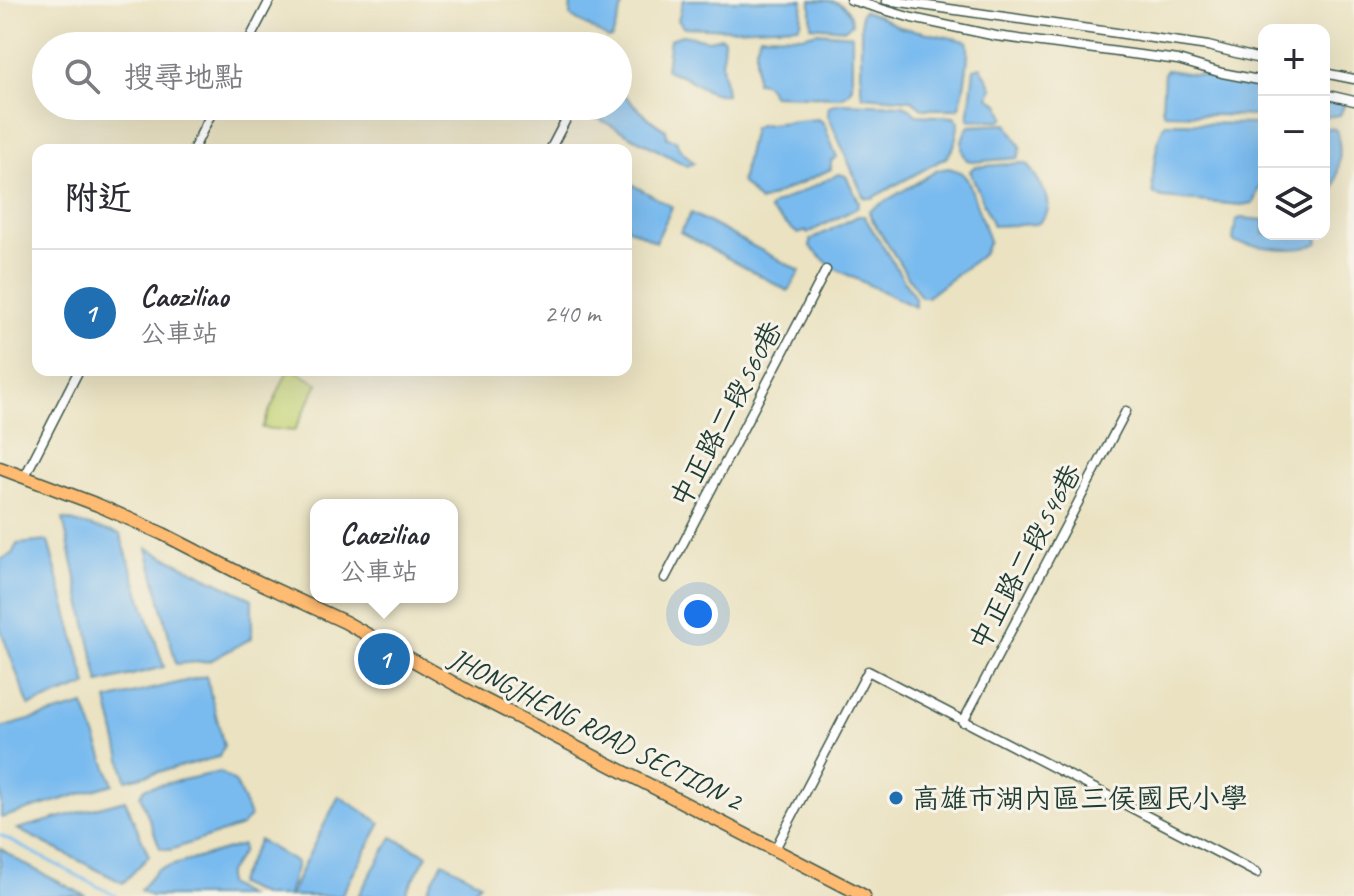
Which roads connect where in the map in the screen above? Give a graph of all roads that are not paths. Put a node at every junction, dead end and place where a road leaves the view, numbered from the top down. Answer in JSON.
{"nodes":[{"id":1,"x":270,"y":0,"type":"edge"},
{"id":2,"x":851,"y":0,"type":"edge"},
{"id":3,"x":886,"y":0,"type":"edge"},
{"id":4,"x":253,"y":32,"type":"edge"},
{"id":5,"x":1258,"y":59,"type":"edge"},
{"id":6,"x":1330,"y":74,"type":"edge"},
{"id":7,"x":1354,"y":79,"type":"edge"},
{"id":8,"x":1258,"y":80,"type":"edge"},
{"id":9,"x":1330,"y":95,"type":"edge"},
{"id":10,"x":1354,"y":101,"type":"edge"},
{"id":11,"x":208,"y":120,"type":"edge"},
{"id":12,"x":566,"y":120,"type":"edge"},
{"id":13,"x":196,"y":144,"type":"edge"},
{"id":14,"x":553,"y":144,"type":"edge"},
{"id":15,"x":826,"y":270,"type":"dead end"},
{"id":16,"x":76,"y":376,"type":"edge"},
{"id":17,"x":1126,"y":411,"type":"dead end"},
{"id":18,"x":0,"y":468,"type":"edge"},
{"id":19,"x":25,"y":476,"type":"junction"},
{"id":20,"x":665,"y":578,"type":"dead end"},
{"id":21,"x":963,"y":722,"type":"junction"},
{"id":22,"x":775,"y":849,"type":"junction"},
{"id":23,"x":1257,"y":873,"type":"dead end"},
{"id":24,"x":864,"y":896,"type":"edge"}],
"edges":[{"from":1,"to":4,"type":"street"},
{"from":2,"to":8,"type":"street"},
{"from":3,"to":5,"type":"street"},
{"from":6,"to":7,"type":"street"},
{"from":9,"to":10,"type":"street"},
{"from":11,"to":13,"type":"street"},
{"from":12,"to":14,"type":"street"},
{"from":15,"to":20,"type":"street","name":"中正路二段560巷"},
{"from":16,"to":19,"type":"street"},
{"from":17,"to":21,"type":"street","name":"中正路二段546巷"},
{"from":18,"to":19,"type":"main road","name":"JHONGJHENG ROAD SECTION 2"},
{"from":19,"to":22,"type":"main road","name":"JHONGJHENG ROAD SECTION 2"},
{"from":21,"to":22,"type":"street"},
{"from":21,"to":23,"type":"street"},
{"from":22,"to":24,"type":"main road","name":"JHONGJHENG ROAD SECTION 2"}]}
